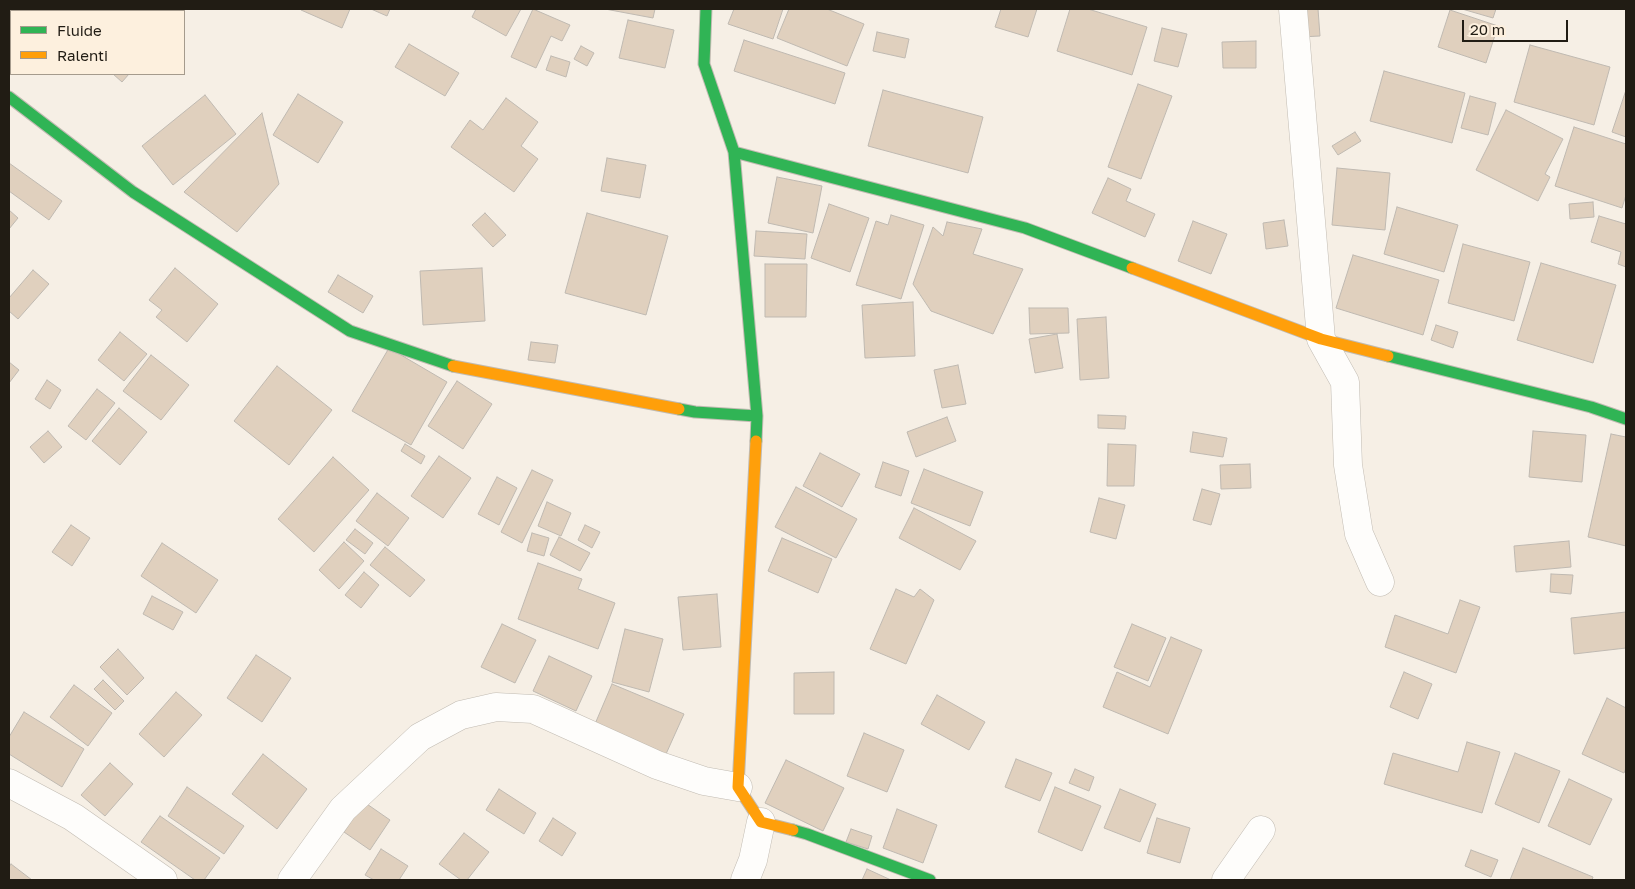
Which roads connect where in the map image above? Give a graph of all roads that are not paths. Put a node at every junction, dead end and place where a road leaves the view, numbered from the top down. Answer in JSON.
{"nodes":[{"id":1,"x":706,"y":9,"type":"edge"},
{"id":2,"x":1293,"y":9,"type":"edge"},
{"id":3,"x":9,"y":97,"type":"edge"},
{"id":4,"x":734,"y":152,"type":"junction"},
{"id":5,"x":1321,"y":340,"type":"junction"},
{"id":6,"x":757,"y":416,"type":"junction"},
{"id":7,"x":1626,"y":419,"type":"edge"},
{"id":8,"x":1380,"y":582,"type":"dead end"},
{"id":9,"x":9,"y":783,"type":"edge"},
{"id":10,"x":738,"y":787,"type":"junction"},
{"id":11,"x":761,"y":822,"type":"junction"},
{"id":12,"x":1261,"y":830,"type":"dead end"},
{"id":13,"x":163,"y":880,"type":"edge"},
{"id":14,"x":292,"y":880,"type":"edge"},
{"id":15,"x":745,"y":880,"type":"edge"},
{"id":16,"x":930,"y":880,"type":"edge"},
{"id":17,"x":1226,"y":880,"type":"edge"}],
"edges":[{"from":1,"to":4,"type":"street"},
{"from":2,"to":5,"type":"street"},
{"from":3,"to":6,"type":"street"},
{"from":4,"to":5,"type":"street"},
{"from":4,"to":6,"type":"street"},
{"from":5,"to":7,"type":"street"},
{"from":5,"to":8,"type":"street"},
{"from":6,"to":10,"type":"street"},
{"from":9,"to":13,"type":"street"},
{"from":10,"to":11,"type":"street"},
{"from":10,"to":14,"type":"street"},
{"from":11,"to":15,"type":"street"},
{"from":11,"to":16,"type":"street"},
{"from":12,"to":17,"type":"street"}]}
